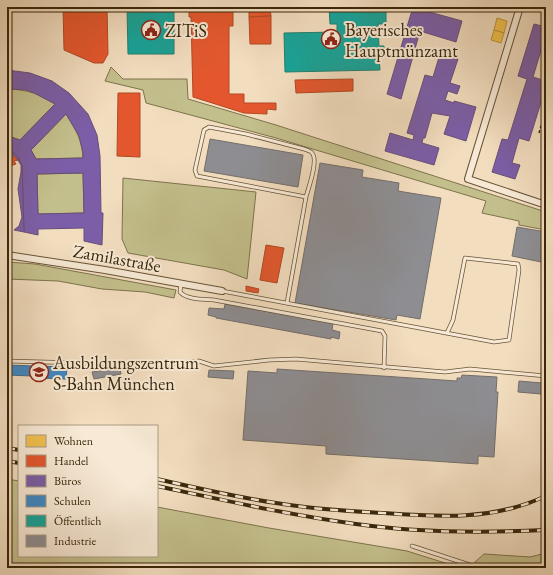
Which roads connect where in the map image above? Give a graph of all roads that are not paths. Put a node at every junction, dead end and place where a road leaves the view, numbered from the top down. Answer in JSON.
{"nodes":[{"id":1,"x":520,"y":7,"type":"edge"},
{"id":2,"x":306,"y":197,"type":"junction"},
{"id":3,"x":546,"y":205,"type":"edge"},
{"id":4,"x":7,"y":255,"type":"edge"},
{"id":5,"x":181,"y":284,"type":"junction"},
{"id":6,"x":222,"y":291,"type":"joint"},
{"id":7,"x":287,"y":303,"type":"junction"},
{"id":8,"x":447,"y":333,"type":"junction"},
{"id":9,"x":7,"y":360,"type":"edge"},
{"id":10,"x":384,"y":368,"type":"junction"},
{"id":11,"x":546,"y":376,"type":"edge"},
{"id":12,"x":412,"y":546,"type":"dead end"},
{"id":13,"x":478,"y":568,"type":"edge"}],
"edges":[{"from":1,"to":3,"type":"street"},
{"from":2,"to":2,"type":"lane"},
{"from":2,"to":7,"type":"lane"},
{"from":4,"to":5,"type":"street","name":"Zamilastraße"},
{"from":5,"to":6,"type":"street","name":"Zamilastraße"},
{"from":5,"to":10,"type":"lane"},
{"from":6,"to":7,"type":"lane"},
{"from":7,"to":8,"type":"lane"},
{"from":8,"to":8,"type":"lane"},
{"from":9,"to":10,"type":"lane"},
{"from":10,"to":11,"type":"lane"},
{"from":12,"to":13,"type":"lane"}]}
